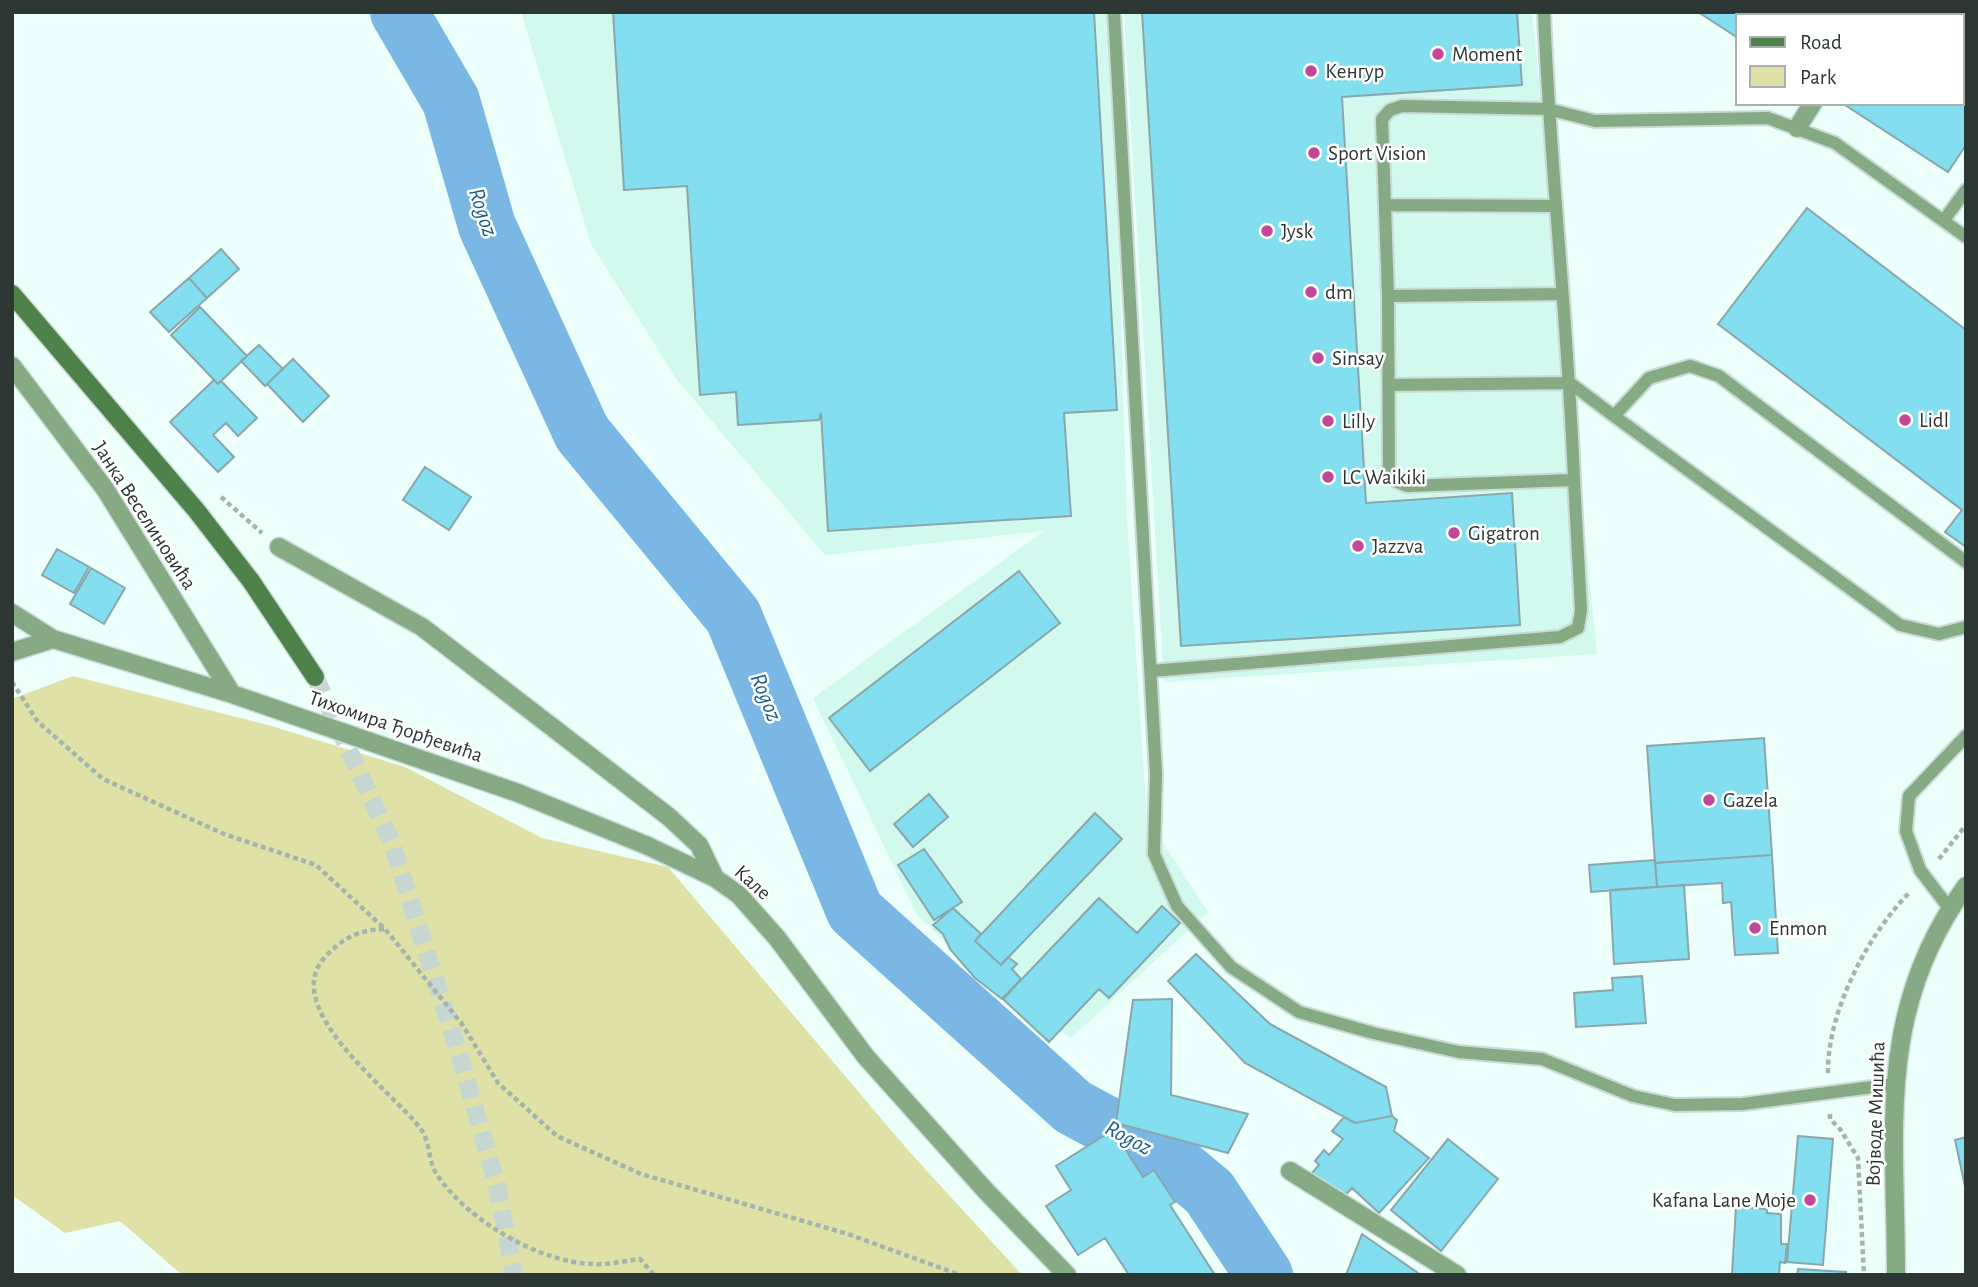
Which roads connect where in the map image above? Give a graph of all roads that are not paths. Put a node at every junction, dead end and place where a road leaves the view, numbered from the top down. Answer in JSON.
{"nodes":[{"id":1,"x":1114,"y":12,"type":"edge"},
{"id":2,"x":1544,"y":12,"type":"edge"},
{"id":3,"x":1812,"y":105,"type":"edge"},
{"id":4,"x":1548,"y":109,"type":"junction"},
{"id":5,"x":1797,"y":128,"type":"junction"},
{"id":6,"x":1966,"y":190,"type":"edge"},
{"id":7,"x":1385,"y":205,"type":"junction"},
{"id":8,"x":1555,"y":206,"type":"junction"},
{"id":9,"x":1944,"y":220,"type":"junction"},
{"id":10,"x":1966,"y":237,"type":"edge"},
{"id":11,"x":1562,"y":294,"type":"junction"},
{"id":12,"x":12,"y":295,"type":"edge"},
{"id":13,"x":1388,"y":296,"type":"junction"},
{"id":14,"x":12,"y":366,"type":"edge"},
{"id":15,"x":1570,"y":383,"type":"junction"},
{"id":16,"x":1389,"y":384,"type":"junction"},
{"id":17,"x":1614,"y":416,"type":"junction"},
{"id":18,"x":1574,"y":480,"type":"junction"},
{"id":19,"x":279,"y":547,"type":"dead end"},
{"id":20,"x":1966,"y":562,"type":"edge"},
{"id":21,"x":12,"y":613,"type":"edge"},
{"id":22,"x":1966,"y":626,"type":"edge"},
{"id":23,"x":53,"y":639,"type":"junction"},
{"id":24,"x":12,"y":652,"type":"edge"},
{"id":25,"x":1151,"y":670,"type":"junction"},
{"id":26,"x":315,"y":677,"type":"tunnel mouth"},
{"id":27,"x":232,"y":694,"type":"junction"},
{"id":28,"x":1966,"y":736,"type":"edge"},
{"id":29,"x":715,"y":878,"type":"junction"},
{"id":30,"x":1966,"y":886,"type":"edge"},
{"id":31,"x":1950,"y":908,"type":"junction"},
{"id":32,"x":1895,"y":1084,"type":"junction"},
{"id":33,"x":1290,"y":1171,"type":"dead end"},
{"id":34,"x":1068,"y":1275,"type":"edge"},
{"id":35,"x":1457,"y":1275,"type":"edge"},
{"id":36,"x":1896,"y":1275,"type":"edge"}],
"edges":[{"from":1,"to":25,"type":"lane"},
{"from":2,"to":4,"type":"lane"},
{"from":3,"to":5,"type":"street"},
{"from":4,"to":5,"type":"lane"},
{"from":4,"to":7,"type":"lane"},
{"from":4,"to":8,"type":"lane"},
{"from":5,"to":9,"type":"lane"},
{"from":6,"to":9,"type":"lane"},
{"from":7,"to":8,"type":"lane"},
{"from":7,"to":13,"type":"lane"},
{"from":8,"to":11,"type":"lane"},
{"from":9,"to":10,"type":"lane"},
{"from":11,"to":13,"type":"lane"},
{"from":11,"to":15,"type":"lane"},
{"from":12,"to":26,"type":"main road"},
{"from":13,"to":16,"type":"lane"},
{"from":14,"to":27,"type":"street","name":"Јанка Веселиновића"},
{"from":15,"to":16,"type":"lane"},
{"from":15,"to":17,"type":"lane"},
{"from":15,"to":18,"type":"lane"},
{"from":16,"to":18,"type":"lane"},
{"from":17,"to":20,"type":"lane"},
{"from":17,"to":22,"type":"lane"},
{"from":18,"to":25,"type":"lane"},
{"from":19,"to":29,"type":"street","name":"Кале"},
{"from":21,"to":23,"type":"street","name":"Тихомира Ђорђевића"},
{"from":23,"to":24,"type":"street"},
{"from":23,"to":27,"type":"street","name":"Тихомира Ђорђевића"},
{"from":25,"to":32,"type":"lane"},
{"from":27,"to":29,"type":"street","name":"Тихомира Ђорђевића"},
{"from":28,"to":31,"type":"lane"},
{"from":29,"to":34,"type":"street","name":"Кале"},
{"from":30,"to":31,"type":"street","name":"Војводе Мишића"},
{"from":31,"to":32,"type":"street","name":"Војводе Мишића"},
{"from":32,"to":36,"type":"street","name":"Војводе Мишића"},
{"from":33,"to":35,"type":"street"}]}
